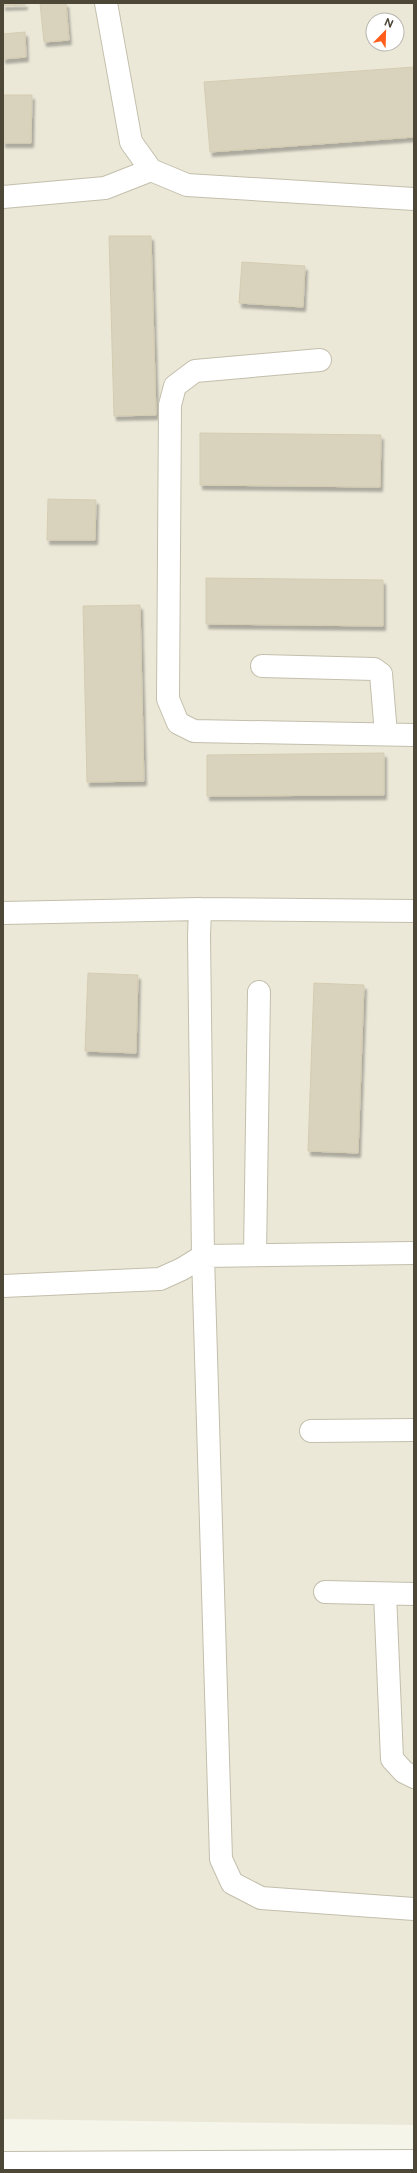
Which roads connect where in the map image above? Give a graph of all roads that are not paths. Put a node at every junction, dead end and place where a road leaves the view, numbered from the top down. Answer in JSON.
{"nodes":[{"id":1,"x":106,"y":3,"type":"edge"},
{"id":2,"x":151,"y":170,"type":"junction"},
{"id":3,"x":3,"y":197,"type":"edge"},
{"id":4,"x":414,"y":199,"type":"edge"},
{"id":5,"x":320,"y":360,"type":"dead end"},
{"id":6,"x":262,"y":666,"type":"dead end"},
{"id":7,"x":386,"y":734,"type":"junction"},
{"id":8,"x":414,"y":735,"type":"edge"},
{"id":9,"x":200,"y":909,"type":"junction"},
{"id":10,"x":414,"y":911,"type":"edge"},
{"id":11,"x":3,"y":913,"type":"edge"},
{"id":12,"x":259,"y":992,"type":"dead end"},
{"id":13,"x":414,"y":1252,"type":"edge"},
{"id":14,"x":255,"y":1255,"type":"junction"},
{"id":15,"x":204,"y":1256,"type":"junction"},
{"id":16,"x":3,"y":1286,"type":"edge"},
{"id":17,"x":414,"y":1430,"type":"edge"},
{"id":18,"x":311,"y":1431,"type":"dead end"},
{"id":19,"x":325,"y":1592,"type":"dead end"},
{"id":20,"x":385,"y":1594,"type":"junction"},
{"id":21,"x":414,"y":1594,"type":"edge"},
{"id":22,"x":414,"y":1777,"type":"edge"},
{"id":23,"x":414,"y":1909,"type":"edge"},
{"id":24,"x":414,"y":2161,"type":"edge"},
{"id":25,"x":3,"y":2163,"type":"edge"}],
"edges":[{"from":1,"to":2,"type":"street"},
{"from":2,"to":3,"type":"street"},
{"from":2,"to":4,"type":"street"},
{"from":5,"to":7,"type":"street"},
{"from":6,"to":7,"type":"street"},
{"from":7,"to":8,"type":"street"},
{"from":9,"to":10,"type":"street"},
{"from":9,"to":11,"type":"street"},
{"from":9,"to":15,"type":"street"},
{"from":12,"to":14,"type":"street"},
{"from":13,"to":14,"type":"street"},
{"from":14,"to":15,"type":"street"},
{"from":15,"to":16,"type":"street"},
{"from":15,"to":23,"type":"street"},
{"from":17,"to":18,"type":"street"},
{"from":19,"to":20,"type":"street"},
{"from":20,"to":21,"type":"street"},
{"from":20,"to":22,"type":"street"},
{"from":24,"to":25,"type":"street"}]}
